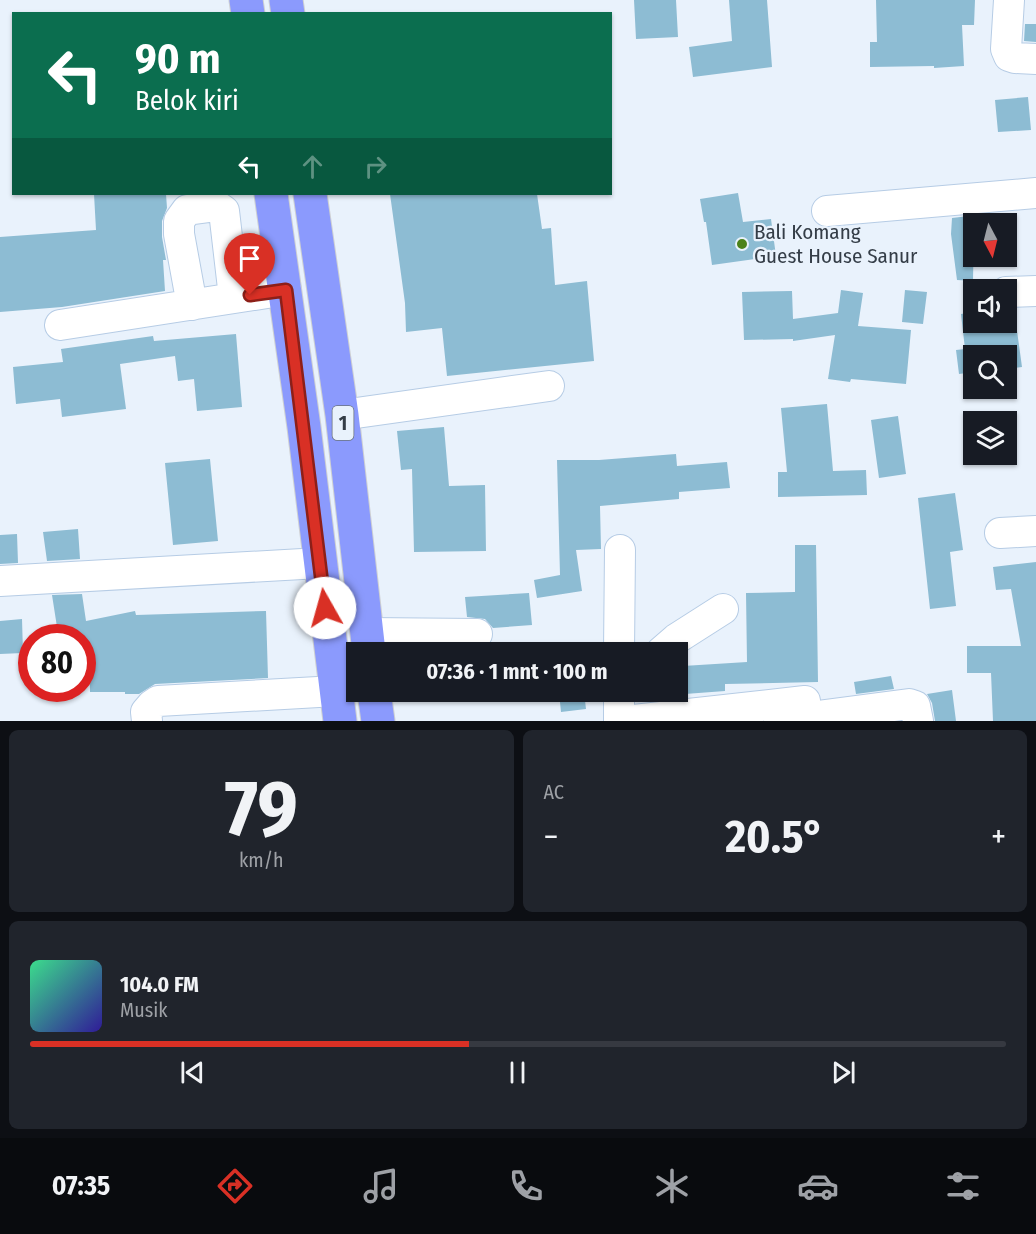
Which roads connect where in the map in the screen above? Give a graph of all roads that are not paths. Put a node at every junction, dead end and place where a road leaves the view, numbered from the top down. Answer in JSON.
{"nodes":[{"id":1,"x":1009,"y":0,"type":"edge"},
{"id":2,"x":1036,"y":59,"type":"edge"},
{"id":3,"x":1036,"y":193,"type":"edge"},
{"id":4,"x":271,"y":195,"type":"edge"},
{"id":5,"x":310,"y":195,"type":"edge"},
{"id":6,"x":827,"y":211,"type":"dead end"},
{"id":7,"x":286,"y":290,"type":"junction"},
{"id":8,"x":1036,"y":291,"type":"edge"},
{"id":9,"x":1017,"y":292,"type":"edge"},
{"id":10,"x":242,"y":296,"type":"junction"},
{"id":11,"x":192,"y":306,"type":"junction"},
{"id":12,"x":60,"y":324,"type":"dead end"},
{"id":13,"x":549,"y":386,"type":"dead end"},
{"id":14,"x":342,"y":415,"type":"junction"},
{"id":15,"x":1036,"y":531,"type":"edge"},
{"id":16,"x":1000,"y":533,"type":"dead end"},
{"id":17,"x":620,"y":550,"type":"dead end"},
{"id":18,"x":320,"y":563,"type":"junction"},
{"id":19,"x":0,"y":581,"type":"edge"},
{"id":20,"x":723,"y":609,"type":"dead end"},
{"id":21,"x":477,"y":634,"type":"dead end"},
{"id":22,"x":368,"y":642,"type":"edge"},
{"id":23,"x":380,"y":642,"type":"edge"},
{"id":24,"x":619,"y":642,"type":"edge"},
{"id":25,"x":673,"y":642,"type":"edge"},
{"id":26,"x":805,"y":701,"type":"dead end"},
{"id":27,"x":375,"y":702,"type":"edge"},
{"id":28,"x":619,"y":702,"type":"edge"},
{"id":29,"x":661,"y":704,"type":"edge"},
{"id":30,"x":338,"y":706,"type":"edge"},
{"id":31,"x":147,"y":721,"type":"edge"},
{"id":32,"x":378,"y":721,"type":"edge"},
{"id":33,"x":619,"y":721,"type":"edge"},
{"id":34,"x":626,"y":721,"type":"edge"},
{"id":35,"x":779,"y":721,"type":"edge"},
{"id":36,"x":918,"y":721,"type":"edge"}],
"edges":[{"from":1,"to":2,"type":"street"},
{"from":3,"to":6,"type":"street"},
{"from":4,"to":7,"type":"highway","number":"1"},
{"from":5,"to":14,"type":"highway","number":"1"},
{"from":7,"to":10,"type":"street"},
{"from":7,"to":18,"type":"highway","number":"1"},
{"from":8,"to":9,"type":"street"},
{"from":10,"to":11,"type":"street"},
{"from":10,"to":11,"type":"street"},
{"from":11,"to":12,"type":"street"},
{"from":13,"to":14,"type":"street"},
{"from":14,"to":22,"type":"highway","number":"1"},
{"from":15,"to":16,"type":"street"},
{"from":17,"to":24,"type":"street"},
{"from":18,"to":19,"type":"street"},
{"from":18,"to":30,"type":"highway","number":"1"},
{"from":20,"to":25,"type":"street"},
{"from":21,"to":23,"type":"street"},
{"from":26,"to":29,"type":"street"},
{"from":27,"to":32,"type":"highway"},
{"from":28,"to":33,"type":"street"},
{"from":29,"to":34,"type":"street"},
{"from":30,"to":31,"type":"street"},
{"from":35,"to":36,"type":"street"}]}
